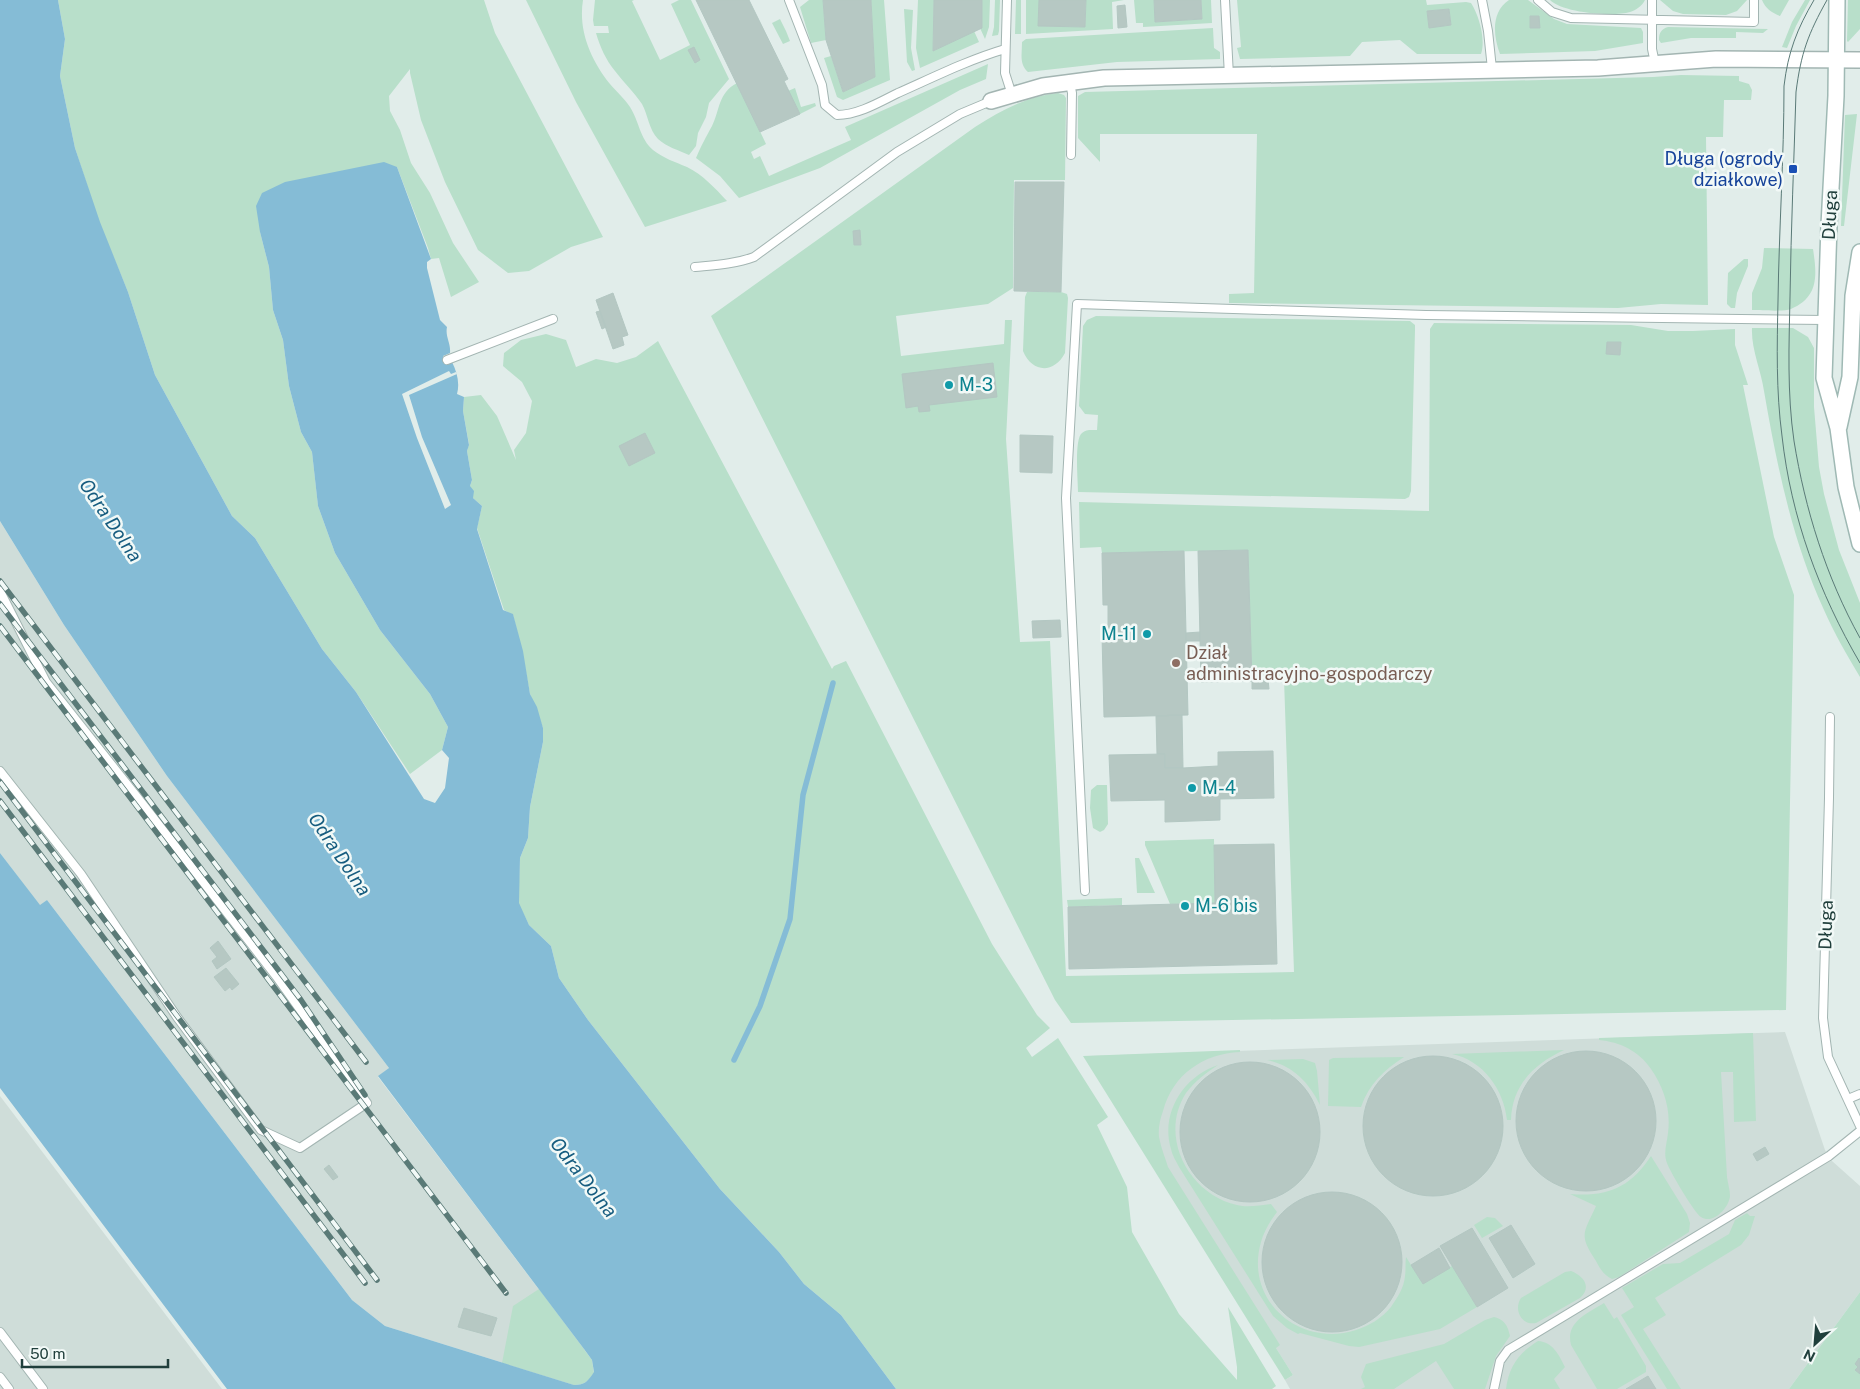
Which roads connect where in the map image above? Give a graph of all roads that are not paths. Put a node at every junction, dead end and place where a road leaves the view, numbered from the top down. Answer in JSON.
{"nodes":[{"id":1,"x":790,"y":0,"type":"edge"},
{"id":2,"x":1007,"y":0,"type":"edge"},
{"id":3,"x":1225,"y":0,"type":"edge"},
{"id":4,"x":1482,"y":0,"type":"edge"},
{"id":5,"x":1538,"y":0,"type":"edge"},
{"id":6,"x":1652,"y":0,"type":"edge"},
{"id":7,"x":1754,"y":0,"type":"edge"},
{"id":8,"x":1837,"y":0,"type":"edge"},
{"id":9,"x":1652,"y":20,"type":"junction"},
{"id":10,"x":1005,"y":49,"type":"junction"},
{"id":11,"x":1836,"y":60,"type":"junction"},
{"id":12,"x":1860,"y":60,"type":"edge"},
{"id":13,"x":1655,"y":63,"type":"junction"},
{"id":14,"x":1492,"y":69,"type":"junction"},
{"id":15,"x":1229,"y":76,"type":"junction"},
{"id":16,"x":1070,"y":83,"type":"junction"},
{"id":17,"x":1012,"y":95,"type":"junction"},
{"id":18,"x":991,"y":101,"type":"joint"},
{"id":19,"x":1072,"y":155,"type":"dead end"},
{"id":20,"x":1860,"y":252,"type":"edge"},
{"id":21,"x":695,"y":267,"type":"dead end"},
{"id":22,"x":553,"y":319,"type":"dead end"},
{"id":23,"x":1826,"y":320,"type":"junction"},
{"id":24,"x":447,"y":360,"type":"dead end"},
{"id":25,"x":1838,"y":428,"type":"junction"},
{"id":26,"x":1860,"y":543,"type":"edge"},
{"id":27,"x":0,"y":591,"type":"edge"},
{"id":28,"x":1830,"y":717,"type":"dead end"},
{"id":29,"x":0,"y":771,"type":"edge"},
{"id":30,"x":1085,"y":891,"type":"dead end"},
{"id":31,"x":1860,"y":1094,"type":"edge"},
{"id":32,"x":1848,"y":1099,"type":"junction"},
{"id":33,"x":1860,"y":1126,"type":"edge"},
{"id":34,"x":1860,"y":1131,"type":"edge"},
{"id":35,"x":0,"y":1332,"type":"edge"},
{"id":36,"x":0,"y":1377,"type":"edge"},
{"id":37,"x":9,"y":1389,"type":"edge"},
{"id":38,"x":43,"y":1389,"type":"edge"},
{"id":39,"x":1494,"y":1389,"type":"edge"}],
"edges":[{"from":1,"to":10,"type":"lane"},
{"from":2,"to":10,"type":"lane"},
{"from":3,"to":15,"type":"lane"},
{"from":4,"to":14,"type":"lane"},
{"from":5,"to":9,"type":"lane"},
{"from":6,"to":9,"type":"lane"},
{"from":7,"to":9,"type":"lane"},
{"from":8,"to":11,"type":"street","name":"Długa"},
{"from":9,"to":13,"type":"lane"},
{"from":10,"to":17,"type":"lane"},
{"from":11,"to":12,"type":"street"},
{"from":11,"to":13,"type":"street"},
{"from":11,"to":23,"type":"street","name":"Długa"},
{"from":13,"to":14,"type":"street"},
{"from":14,"to":15,"type":"street"},
{"from":15,"to":16,"type":"street"},
{"from":16,"to":17,"type":"street"},
{"from":16,"to":19,"type":"lane"},
{"from":17,"to":18,"type":"street"},
{"from":18,"to":21,"type":"lane"},
{"from":20,"to":25,"type":"street","name":"Długa"},
{"from":22,"to":24,"type":"lane"},
{"from":23,"to":25,"type":"street","name":"Długa"},
{"from":23,"to":30,"type":"lane"},
{"from":25,"to":26,"type":"street","name":"Długa"},
{"from":27,"to":29,"type":"lane"},
{"from":28,"to":32,"type":"lane","name":"Długa"},
{"from":31,"to":32,"type":"lane"},
{"from":32,"to":33,"type":"lane","name":"Długa"},
{"from":34,"to":39,"type":"lane"},
{"from":35,"to":38,"type":"lane"},
{"from":36,"to":37,"type":"lane"}]}
